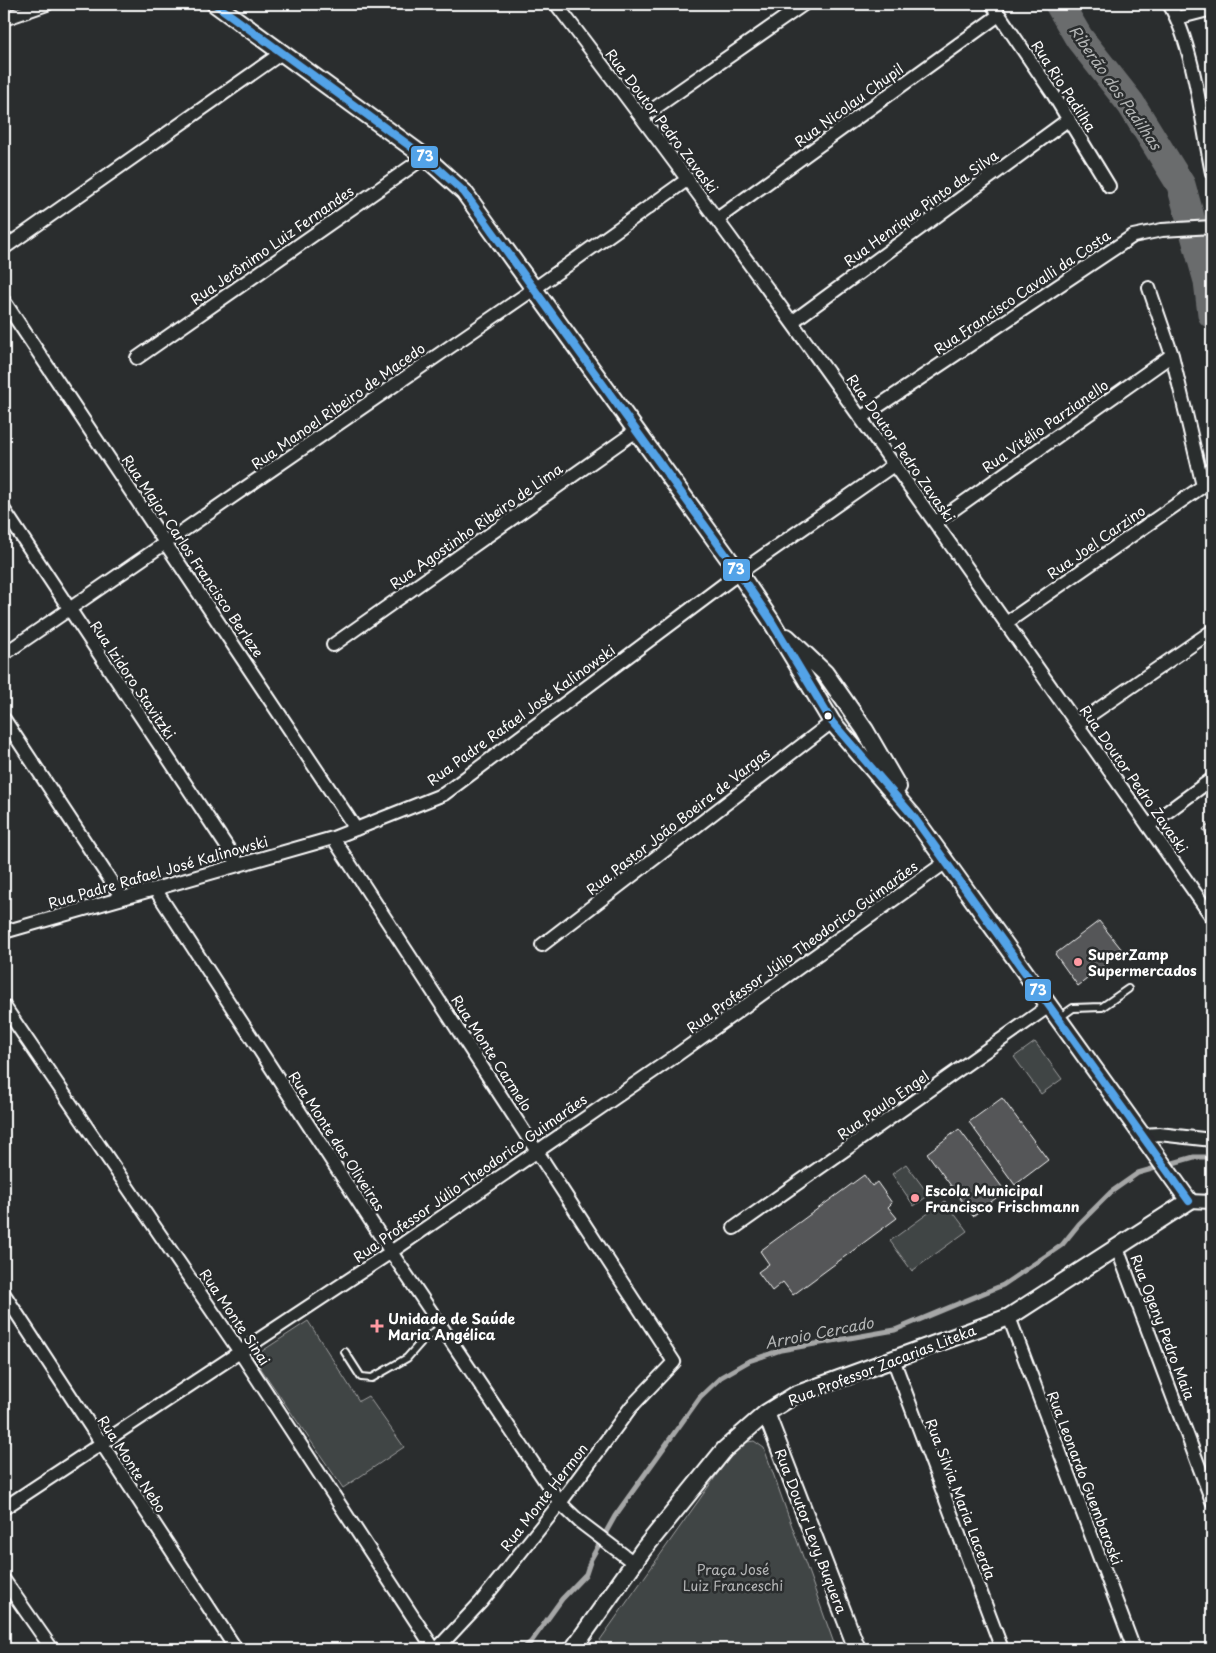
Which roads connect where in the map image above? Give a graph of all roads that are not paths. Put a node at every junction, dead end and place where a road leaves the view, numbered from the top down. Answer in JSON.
{"nodes":[{"id":1,"x":47,"y":4,"type":"edge"},
{"id":2,"x":215,"y":4,"type":"edge"},
{"id":3,"x":556,"y":4,"type":"edge"},
{"id":4,"x":804,"y":4,"type":"edge"},
{"id":5,"x":992,"y":4,"type":"edge"},
{"id":6,"x":1169,"y":4,"type":"edge"},
{"id":7,"x":1212,"y":9,"type":"edge"},
{"id":8,"x":999,"y":15,"type":"junction"},
{"id":9,"x":1178,"y":18,"type":"junction"},
{"id":10,"x":4,"y":19,"type":"edge"},
{"id":11,"x":283,"y":52,"type":"junction"},
{"id":12,"x":642,"y":117,"type":"junction"},
{"id":13,"x":1069,"y":119,"type":"junction"},
{"id":14,"x":425,"y":157,"type":"junction"},
{"id":15,"x":1212,"y":173,"type":"edge"},
{"id":16,"x":688,"y":179,"type":"junction"},
{"id":17,"x":1109,"y":186,"type":"dead end"},
{"id":18,"x":717,"y":220,"type":"junction"},
{"id":19,"x":1212,"y":227,"type":"edge"},
{"id":20,"x":4,"y":248,"type":"edge"},
{"id":21,"x":1150,"y":288,"type":"dead end"},
{"id":22,"x":534,"y":289,"type":"junction"},
{"id":23,"x":4,"y":301,"type":"edge"},
{"id":24,"x":792,"y":322,"type":"junction"},
{"id":25,"x":1172,"y":355,"type":"junction"},
{"id":26,"x":137,"y":358,"type":"dead end"},
{"id":27,"x":862,"y":417,"type":"junction"},
{"id":28,"x":636,"y":431,"type":"junction"},
{"id":29,"x":895,"y":464,"type":"junction"},
{"id":30,"x":4,"y":510,"type":"edge"},
{"id":31,"x":936,"y":522,"type":"junction"},
{"id":32,"x":166,"y":543,"type":"junction"},
{"id":33,"x":738,"y":573,"type":"junction"},
{"id":34,"x":68,"y":610,"type":"junction"},
{"id":35,"x":770,"y":619,"type":"junction"},
{"id":36,"x":1006,"y":623,"type":"junction"},
{"id":37,"x":1212,"y":631,"type":"edge"},
{"id":38,"x":333,"y":646,"type":"dead end"},
{"id":39,"x":4,"y":654,"type":"edge"},
{"id":40,"x":4,"y":719,"type":"edge"},
{"id":41,"x":832,"y":722,"type":"junction"},
{"id":42,"x":1077,"y":724,"type":"junction"},
{"id":43,"x":1212,"y":779,"type":"edge"},
{"id":44,"x":914,"y":816,"type":"junction"},
{"id":45,"x":1148,"y":826,"type":"junction"},
{"id":46,"x":356,"y":829,"type":"junction"},
{"id":47,"x":333,"y":838,"type":"junction"},
{"id":48,"x":946,"y":862,"type":"junction"},
{"id":49,"x":239,"y":865,"type":"junction"},
{"id":50,"x":155,"y":888,"type":"junction"},
{"id":51,"x":122,"y":898,"type":"junction"},
{"id":52,"x":1212,"y":917,"type":"edge"},
{"id":53,"x":4,"y":932,"type":"edge"},
{"id":54,"x":542,"y":945,"type":"dead end"},
{"id":55,"x":1128,"y":989,"type":"dead end"},
{"id":56,"x":4,"y":1006,"type":"edge"},
{"id":57,"x":1053,"y":1012,"type":"junction"},
{"id":58,"x":1212,"y":1140,"type":"edge"},
{"id":59,"x":1146,"y":1142,"type":"junction"},
{"id":60,"x":538,"y":1150,"type":"junction"},
{"id":61,"x":1189,"y":1201,"type":"junction"},
{"id":62,"x":1212,"y":1202,"type":"edge"},
{"id":63,"x":734,"y":1228,"type":"dead end"},
{"id":64,"x":1117,"y":1248,"type":"junction"},
{"id":65,"x":391,"y":1252,"type":"junction"},
{"id":66,"x":4,"y":1294,"type":"edge"},
{"id":67,"x":1008,"y":1317,"type":"junction"},
{"id":68,"x":441,"y":1327,"type":"junction"},
{"id":69,"x":240,"y":1352,"type":"junction"},
{"id":70,"x":344,"y":1352,"type":"dead end"},
{"id":71,"x":893,"y":1359,"type":"junction"},
{"id":72,"x":674,"y":1362,"type":"joint"},
{"id":73,"x":766,"y":1413,"type":"junction"},
{"id":74,"x":101,"y":1444,"type":"junction"},
{"id":75,"x":1212,"y":1501,"type":"edge"},
{"id":76,"x":560,"y":1503,"type":"junction"},
{"id":77,"x":4,"y":1508,"type":"edge"},
{"id":78,"x":634,"y":1563,"type":"junction"},
{"id":79,"x":4,"y":1580,"type":"edge"},
{"id":80,"x":52,"y":1649,"type":"edge"},
{"id":81,"x":236,"y":1649,"type":"edge"},
{"id":82,"x":436,"y":1649,"type":"edge"},
{"id":83,"x":573,"y":1649,"type":"edge"},
{"id":84,"x":857,"y":1649,"type":"edge"},
{"id":85,"x":1002,"y":1649,"type":"edge"},
{"id":86,"x":1134,"y":1649,"type":"edge"}],
"edges":[{"from":1,"to":10,"type":"street"},
{"from":2,"to":11,"type":"street"},
{"from":3,"to":12,"type":"street","name":"Rua Doutor Pedro Zavaski"},
{"from":4,"to":12,"type":"street"},
{"from":5,"to":8,"type":"street","name":"Rua Rio Padilha"},
{"from":6,"to":9,"type":"street"},
{"from":7,"to":9,"type":"street"},
{"from":8,"to":13,"type":"street","name":"Rua Rio Padilha"},
{"from":8,"to":18,"type":"street","name":"Rua Nicolau Chupil"},
{"from":9,"to":15,"type":"street"},
{"from":11,"to":14,"type":"street"},
{"from":11,"to":20,"type":"street"},
{"from":12,"to":16,"type":"street","name":"Rua Doutor Pedro Zavaski"},
{"from":13,"to":17,"type":"street","name":"Rua Rio Padilha"},
{"from":13,"to":24,"type":"street","name":"Rua Henrique Pinto da Silva"},
{"from":14,"to":22,"type":"street"},
{"from":14,"to":26,"type":"street","name":"Rua Jerônimo Luiz Fernandes"},
{"from":16,"to":18,"type":"street","name":"Rua Doutor Pedro Zavaski"},
{"from":16,"to":22,"type":"street","name":"Rua Manoel Ribeiro de Macedo"},
{"from":18,"to":24,"type":"street","name":"Rua Doutor Pedro Zavaski"},
{"from":19,"to":27,"type":"street","name":"Rua Francisco Cavalli da Costa"},
{"from":21,"to":25,"type":"street"},
{"from":22,"to":28,"type":"street"},
{"from":22,"to":32,"type":"street","name":"Rua Manoel Ribeiro de Macedo"},
{"from":23,"to":32,"type":"street","name":"Rua Major Carlos Francisco Berleze"},
{"from":24,"to":27,"type":"street","name":"Rua Doutor Pedro Zavaski"},
{"from":25,"to":31,"type":"street","name":"Rua Vitélio Parzianello"},
{"from":25,"to":36,"type":"street","name":"Rua Joel Carzino"},
{"from":27,"to":29,"type":"street","name":"Rua Doutor Pedro Zavaski"},
{"from":28,"to":33,"type":"street"},
{"from":28,"to":38,"type":"street","name":"Rua Agostinho Ribeiro de Lima"},
{"from":29,"to":31,"type":"street","name":"Rua Doutor Pedro Zavaski"},
{"from":29,"to":33,"type":"street","name":"Rua Padre Rafael José Kalinowski"},
{"from":30,"to":34,"type":"street","name":"Rua Izidoro Stavitzki"},
{"from":31,"to":36,"type":"street","name":"Rua Doutor Pedro Zavaski"},
{"from":32,"to":34,"type":"street","name":"Rua Manoel Ribeiro de Macedo"},
{"from":32,"to":46,"type":"street","name":"Rua Major Carlos Francisco Berleze"},
{"from":33,"to":35,"type":"street"},
{"from":33,"to":46,"type":"street","name":"Rua Padre Rafael José Kalinowski"},
{"from":34,"to":39,"type":"street","name":"Rua Manoel Ribeiro de Macedo"},
{"from":34,"to":49,"type":"street","name":"Rua Izidoro Stavitzki"},
{"from":35,"to":41,"type":"street"},
{"from":35,"to":44,"type":"street"},
{"from":36,"to":42,"type":"street","name":"Rua Doutor Pedro Zavaski"},
{"from":37,"to":42,"type":"street"},
{"from":40,"to":51,"type":"street"},
{"from":41,"to":44,"type":"street"},
{"from":41,"to":54,"type":"street","name":"Rua Pastor João Boeira de Vargas"},
{"from":42,"to":45,"type":"street","name":"Rua Doutor Pedro Zavaski"},
{"from":43,"to":45,"type":"street"},
{"from":44,"to":48,"type":"street"},
{"from":45,"to":52,"type":"street","name":"Rua Doutor Pedro Zavaski"},
{"from":46,"to":47,"type":"street","name":"Rua Padre Rafael José Kalinowski"},
{"from":47,"to":49,"type":"street","name":"Rua Padre Rafael José Kalinowski"},
{"from":47,"to":60,"type":"street","name":"Rua Monte Carmelo"},
{"from":48,"to":57,"type":"street"},
{"from":48,"to":60,"type":"street","name":"Rua Professor Júlio Theodorico Guimarães"},
{"from":49,"to":50,"type":"street","name":"Rua Padre Rafael José Kalinowski"},
{"from":50,"to":51,"type":"street","name":"Rua Padre Rafael José Kalinowski"},
{"from":50,"to":65,"type":"street","name":"Rua Monte das Oliveiras"},
{"from":51,"to":53,"type":"street","name":"Rua Padre Rafael José Kalinowski"},
{"from":55,"to":57,"type":"lane"},
{"from":56,"to":69,"type":"street","name":"Rua Monte Sinai"},
{"from":57,"to":59,"type":"street"},
{"from":57,"to":63,"type":"street","name":"Rua Paulo Engel"},
{"from":58,"to":59,"type":"street"},
{"from":59,"to":61,"type":"street"},
{"from":60,"to":65,"type":"street","name":"Rua Professor Júlio Theodorico Guimarães"},
{"from":60,"to":72,"type":"street","name":"Rua Monte Carmelo"},
{"from":61,"to":62,"type":"street"},
{"from":61,"to":64,"type":"street","name":"Rua Professor Zacarias Liteka"},
{"from":64,"to":67,"type":"street","name":"Rua Professor Zacarias Liteka"},
{"from":64,"to":75,"type":"street","name":"Rua Ogeny Pedro Maia"},
{"from":65,"to":68,"type":"street","name":"Rua Monte das Oliveiras"},
{"from":65,"to":69,"type":"street","name":"Rua Professor Júlio Theodorico Guimarães"},
{"from":66,"to":74,"type":"street","name":"Rua Monte Nebo"},
{"from":67,"to":71,"type":"street","name":"Rua Professor Zacarias Liteka"},
{"from":67,"to":86,"type":"street","name":"Rua Leonardo Guembaroski"},
{"from":68,"to":70,"type":"lane"},
{"from":68,"to":76,"type":"street","name":"Rua Monte das Oliveiras"},
{"from":69,"to":74,"type":"street","name":"Rua Professor Júlio Theodorico Guimarães"},
{"from":69,"to":82,"type":"street","name":"Rua Monte Sinai"},
{"from":71,"to":73,"type":"street","name":"Rua Professor Zacarias Liteka"},
{"from":71,"to":85,"type":"street","name":"Rua Silvia Maria Lacerda"},
{"from":72,"to":76,"type":"street","name":"Rua Monte Hermon"},
{"from":73,"to":78,"type":"street","name":"Rua Professor Zacarias Liteka"},
{"from":73,"to":84,"type":"street","name":"Rua Doutor Levy Buquera"},
{"from":74,"to":77,"type":"street","name":"Rua Professor Júlio Theodorico Guimarães"},
{"from":74,"to":81,"type":"street","name":"Rua Monte Nebo"},
{"from":76,"to":78,"type":"street","name":"Rua Monte das Oliveiras"},
{"from":76,"to":82,"type":"street","name":"Rua Monte Hermon"},
{"from":78,"to":83,"type":"street","name":"Rua Professor Zacarias Liteka"},
{"from":79,"to":80,"type":"street"}]}
